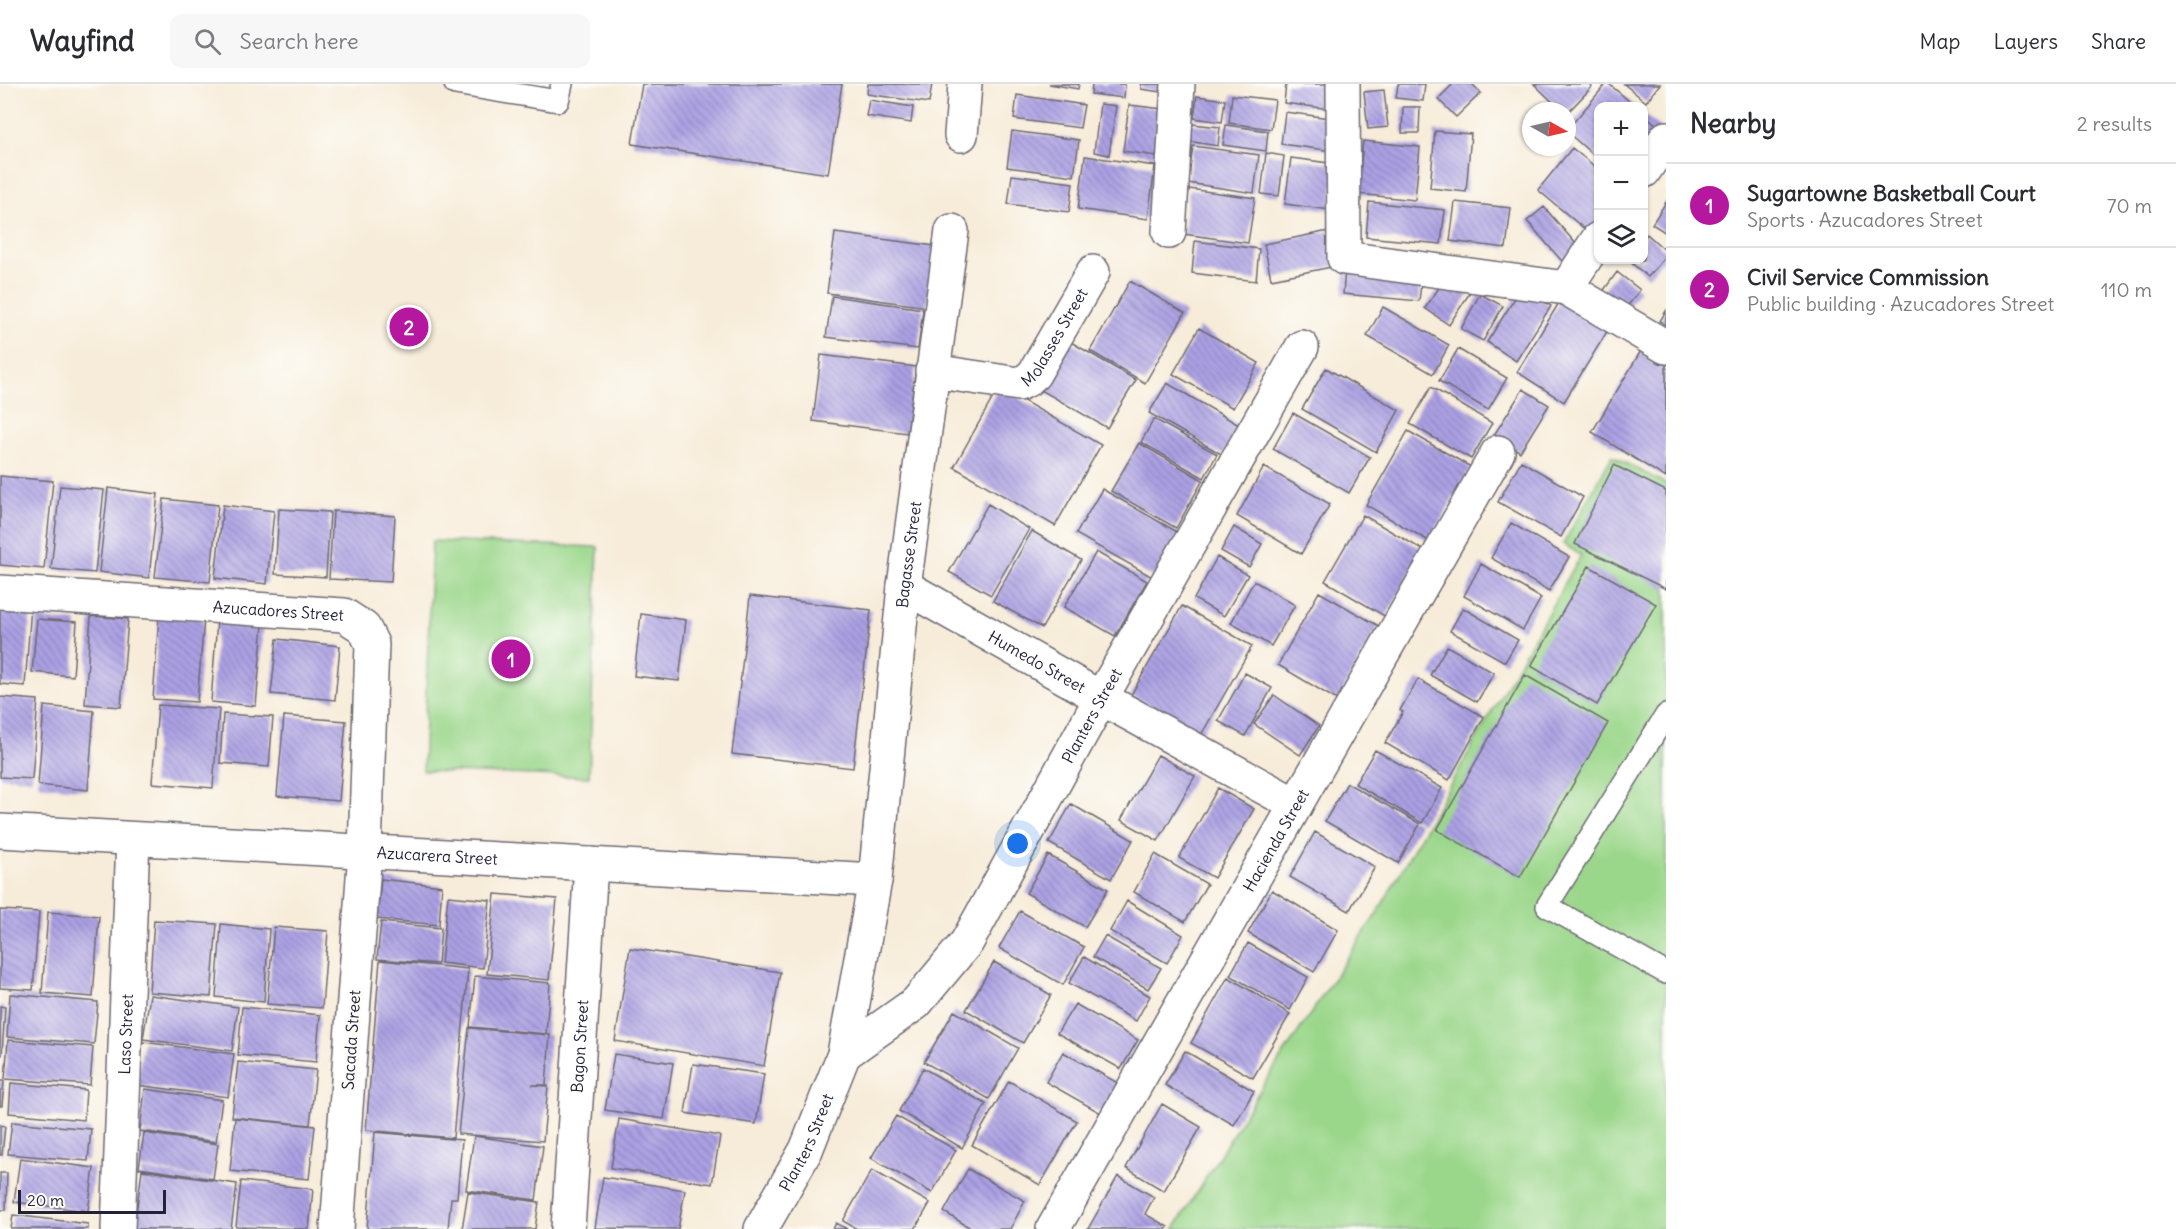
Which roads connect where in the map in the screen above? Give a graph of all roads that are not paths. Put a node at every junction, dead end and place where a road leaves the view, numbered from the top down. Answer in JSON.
{"nodes":[{"id":1,"x":456,"y":84,"type":"edge"},
{"id":2,"x":561,"y":84,"type":"edge"},
{"id":3,"x":965,"y":84,"type":"edge"},
{"id":4,"x":1178,"y":84,"type":"edge"},
{"id":5,"x":1343,"y":84,"type":"edge"},
{"id":6,"x":961,"y":135,"type":"dead end"},
{"id":7,"x":1666,"y":138,"type":"edge"},
{"id":8,"x":1648,"y":165,"type":"edge"},
{"id":9,"x":952,"y":231,"type":"dead end"},
{"id":10,"x":1169,"y":232,"type":"dead end"},
{"id":11,"x":1594,"y":246,"type":"edge"},
{"id":12,"x":1093,"y":272,"type":"dead end"},
{"id":13,"x":1566,"y":288,"type":"junction"},
{"id":14,"x":1302,"y":347,"type":"dead end"},
{"id":15,"x":1666,"y":347,"type":"edge"},
{"id":16,"x":932,"y":370,"type":"junction"},
{"id":17,"x":1498,"y":452,"type":"dead end"},
{"id":18,"x":904,"y":586,"type":"junction"},
{"id":19,"x":0,"y":592,"type":"edge"},
{"id":20,"x":1101,"y":698,"type":"junction"},
{"id":21,"x":1666,"y":715,"type":"edge"},
{"id":22,"x":1296,"y":805,"type":"junction"},
{"id":23,"x":0,"y":831,"type":"edge"},
{"id":24,"x":133,"y":839,"type":"junction"},
{"id":25,"x":365,"y":851,"type":"junction"},
{"id":26,"x":591,"y":864,"type":"junction"},
{"id":27,"x":875,"y":880,"type":"junction"},
{"id":28,"x":1666,"y":973,"type":"edge"},
{"id":29,"x":844,"y":1054,"type":"junction"},
{"id":30,"x":118,"y":1229,"type":"edge"},
{"id":31,"x":337,"y":1229,"type":"edge"},
{"id":32,"x":568,"y":1229,"type":"edge"},
{"id":33,"x":761,"y":1229,"type":"edge"},
{"id":34,"x":1053,"y":1229,"type":"edge"}],
"edges":[{"from":1,"to":2,"type":"lane"},
{"from":3,"to":6,"type":"street"},
{"from":4,"to":10,"type":"street"},
{"from":5,"to":13,"type":"street"},
{"from":7,"to":8,"type":"street"},
{"from":9,"to":16,"type":"street","name":"Bagasse Street"},
{"from":11,"to":13,"type":"street"},
{"from":12,"to":16,"type":"street","name":"Molasses Street"},
{"from":13,"to":15,"type":"street"},
{"from":14,"to":20,"type":"street","name":"Planters Street"},
{"from":16,"to":18,"type":"street","name":"Bagasse Street"},
{"from":17,"to":22,"type":"street","name":"Hacienda Street"},
{"from":18,"to":20,"type":"street","name":"Humedo Street"},
{"from":18,"to":27,"type":"street","name":"Bagasse Street"},
{"from":19,"to":25,"type":"street","name":"Azucadores Street"},
{"from":20,"to":22,"type":"street","name":"Humedo Street"},
{"from":20,"to":29,"type":"street","name":"Planters Street"},
{"from":21,"to":28,"type":"lane"},
{"from":22,"to":34,"type":"street","name":"Hacienda Street"},
{"from":23,"to":24,"type":"street","name":"Azucarera Street"},
{"from":24,"to":25,"type":"street","name":"Azucarera Street"},
{"from":24,"to":30,"type":"street","name":"Laso Street"},
{"from":25,"to":26,"type":"street","name":"Azucarera Street"},
{"from":25,"to":31,"type":"street","name":"Sacada Street"},
{"from":26,"to":27,"type":"street","name":"Azucarera Street"},
{"from":26,"to":32,"type":"street","name":"Bagon Street"},
{"from":27,"to":29,"type":"street","name":"Planters Street"},
{"from":29,"to":33,"type":"street","name":"Planters Street"}]}
